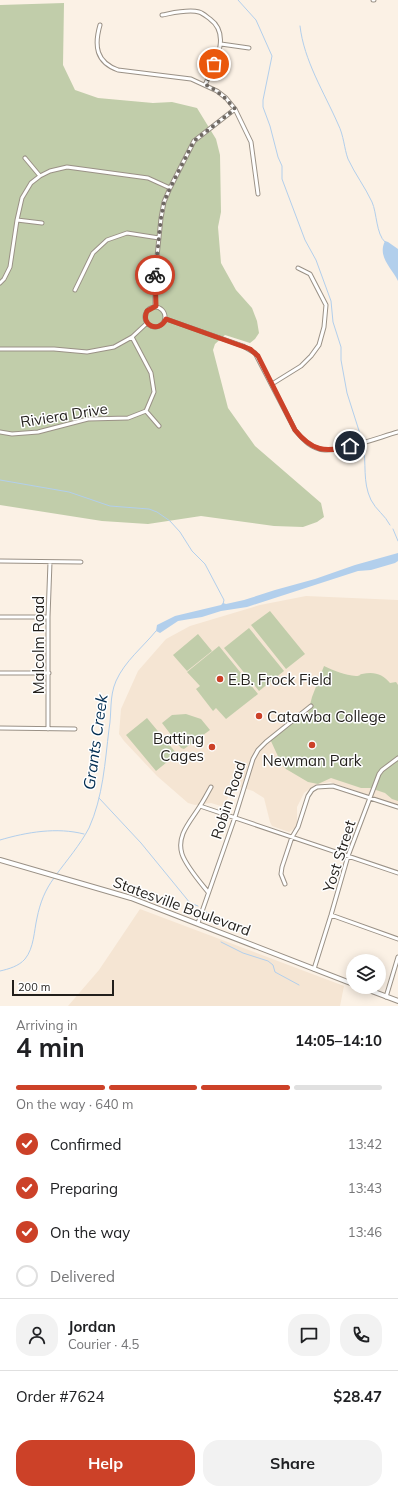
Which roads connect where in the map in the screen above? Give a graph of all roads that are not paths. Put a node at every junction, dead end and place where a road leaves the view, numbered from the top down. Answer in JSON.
{"nodes":[{"id":1,"x":162,"y":15,"type":"dead end"},
{"id":2,"x":100,"y":25,"type":"dead end"},
{"id":3,"x":221,"y":44,"type":"junction"},
{"id":4,"x":249,"y":48,"type":"dead end"},
{"id":5,"x":206,"y":85,"type":"junction"},
{"id":6,"x":235,"y":109,"type":"junction"},
{"id":7,"x":25,"y":158,"type":"dead end"},
{"id":8,"x":40,"y":176,"type":"junction"},
{"id":9,"x":170,"y":188,"type":"junction"},
{"id":10,"x":258,"y":194,"type":"dead end"},
{"id":11,"x":17,"y":220,"type":"junction"},
{"id":12,"x":42,"y":223,"type":"dead end"},
{"id":13,"x":159,"y":238,"type":"junction"},
{"id":14,"x":298,"y":268,"type":"dead end"},
{"id":15,"x":0,"y":283,"type":"edge"},
{"id":16,"x":75,"y":290,"type":"dead end"},
{"id":17,"x":156,"y":306,"type":"junction"},
{"id":18,"x":166,"y":319,"type":"junction"},
{"id":19,"x":147,"y":323,"type":"junction"},
{"id":20,"x":132,"y":337,"type":"junction"},
{"id":21,"x":0,"y":349,"type":"edge"},
{"id":22,"x":272,"y":384,"type":"junction"},
{"id":23,"x":146,"y":411,"type":"junction"},
{"id":24,"x":159,"y":426,"type":"dead end"},
{"id":25,"x":0,"y":432,"type":"edge"},
{"id":26,"x":398,"y":432,"type":"edge"},
{"id":27,"x":0,"y":561,"type":"edge"},
{"id":28,"x":50,"y":562,"type":"junction"},
{"id":29,"x":81,"y":562,"type":"dead end"},
{"id":30,"x":0,"y":617,"type":"edge"},
{"id":31,"x":48,"y":617,"type":"junction"},
{"id":32,"x":0,"y":673,"type":"edge"},
{"id":33,"x":49,"y":673,"type":"junction"},
{"id":34,"x":311,"y":706,"type":"dead end"},
{"id":35,"x":0,"y":728,"type":"edge"},
{"id":36,"x":48,"y":729,"type":"junction"},
{"id":37,"x":75,"y":729,"type":"dead end"},
{"id":38,"x":398,"y":758,"type":"edge"},
{"id":39,"x":211,"y":787,"type":"dead end"},
{"id":40,"x":370,"y":798,"type":"junction"},
{"id":41,"x":200,"y":806,"type":"junction"},
{"id":42,"x":398,"y":807,"type":"edge"},
{"id":43,"x":235,"y":817,"type":"junction"},
{"id":44,"x":292,"y":837,"type":"junction"},
{"id":45,"x":348,"y":856,"type":"junction"},
{"id":46,"x":0,"y":860,"type":"edge"},
{"id":47,"x":398,"y":873,"type":"edge"},
{"id":48,"x":285,"y":884,"type":"dead end"},
{"id":49,"x":208,"y":892,"type":"junction"},
{"id":50,"x":331,"y":915,"type":"junction"},
{"id":51,"x":198,"y":923,"type":"junction"},
{"id":52,"x":398,"y":939,"type":"edge"},
{"id":53,"x":398,"y":957,"type":"edge"},
{"id":54,"x":314,"y":969,"type":"junction"},
{"id":55,"x":346,"y":981,"type":"edge"},
{"id":56,"x":380,"y":994,"type":"edge"},
{"id":57,"x":386,"y":996,"type":"junction"},
{"id":58,"x":398,"y":1001,"type":"edge"}],
"edges":[{"from":1,"to":3,"type":"street"},
{"from":2,"to":5,"type":"street"},
{"from":3,"to":4,"type":"street"},
{"from":3,"to":5,"type":"street"},
{"from":5,"to":6,"type":"street"},
{"from":6,"to":9,"type":"street"},
{"from":6,"to":10,"type":"street"},
{"from":7,"to":8,"type":"street"},
{"from":8,"to":9,"type":"street"},
{"from":8,"to":11,"type":"street"},
{"from":9,"to":13,"type":"street"},
{"from":11,"to":12,"type":"street"},
{"from":11,"to":15,"type":"street"},
{"from":13,"to":16,"type":"street"},
{"from":13,"to":17,"type":"street"},
{"from":14,"to":22,"type":"street"},
{"from":17,"to":18,"type":"street"},
{"from":17,"to":19,"type":"street"},
{"from":18,"to":19,"type":"street"},
{"from":18,"to":22,"type":"street"},
{"from":19,"to":20,"type":"street"},
{"from":20,"to":21,"type":"street"},
{"from":20,"to":23,"type":"street"},
{"from":22,"to":26,"type":"street"},
{"from":23,"to":24,"type":"street"},
{"from":23,"to":25,"type":"street","name":"Riviera Drive"},
{"from":27,"to":28,"type":"street"},
{"from":28,"to":29,"type":"street"},
{"from":28,"to":31,"type":"street","name":"Malcolm Road"},
{"from":30,"to":31,"type":"street"},
{"from":31,"to":33,"type":"street","name":"Malcolm Road"},
{"from":32,"to":33,"type":"street"},
{"from":33,"to":36,"type":"street","name":"Malcolm Road"},
{"from":34,"to":43,"type":"street","name":"Robin Road"},
{"from":35,"to":36,"type":"street"},
{"from":36,"to":37,"type":"street"},
{"from":38,"to":40,"type":"street","name":"Yost Street"},
{"from":39,"to":41,"type":"street"},
{"from":40,"to":42,"type":"street"},
{"from":40,"to":44,"type":"street"},
{"from":40,"to":45,"type":"street","name":"Yost Street"},
{"from":41,"to":43,"type":"street"},
{"from":41,"to":49,"type":"street"},
{"from":43,"to":44,"type":"street"},
{"from":43,"to":49,"type":"street","name":"Robin Road"},
{"from":44,"to":45,"type":"street"},
{"from":44,"to":48,"type":"street"},
{"from":45,"to":47,"type":"street"},
{"from":45,"to":50,"type":"street","name":"Yost Street"},
{"from":46,"to":51,"type":"main road","name":"Statesville Boulevard"},
{"from":49,"to":51,"type":"street","name":"Robin Road"},
{"from":50,"to":52,"type":"street"},
{"from":50,"to":54,"type":"street","name":"Yost Street"},
{"from":51,"to":54,"type":"main road","name":"Statesville Boulevard"},
{"from":53,"to":57,"type":"street"},
{"from":54,"to":55,"type":"main road","name":"Statesville Boulevard"},
{"from":56,"to":57,"type":"main road"},
{"from":57,"to":58,"type":"main road"}]}
